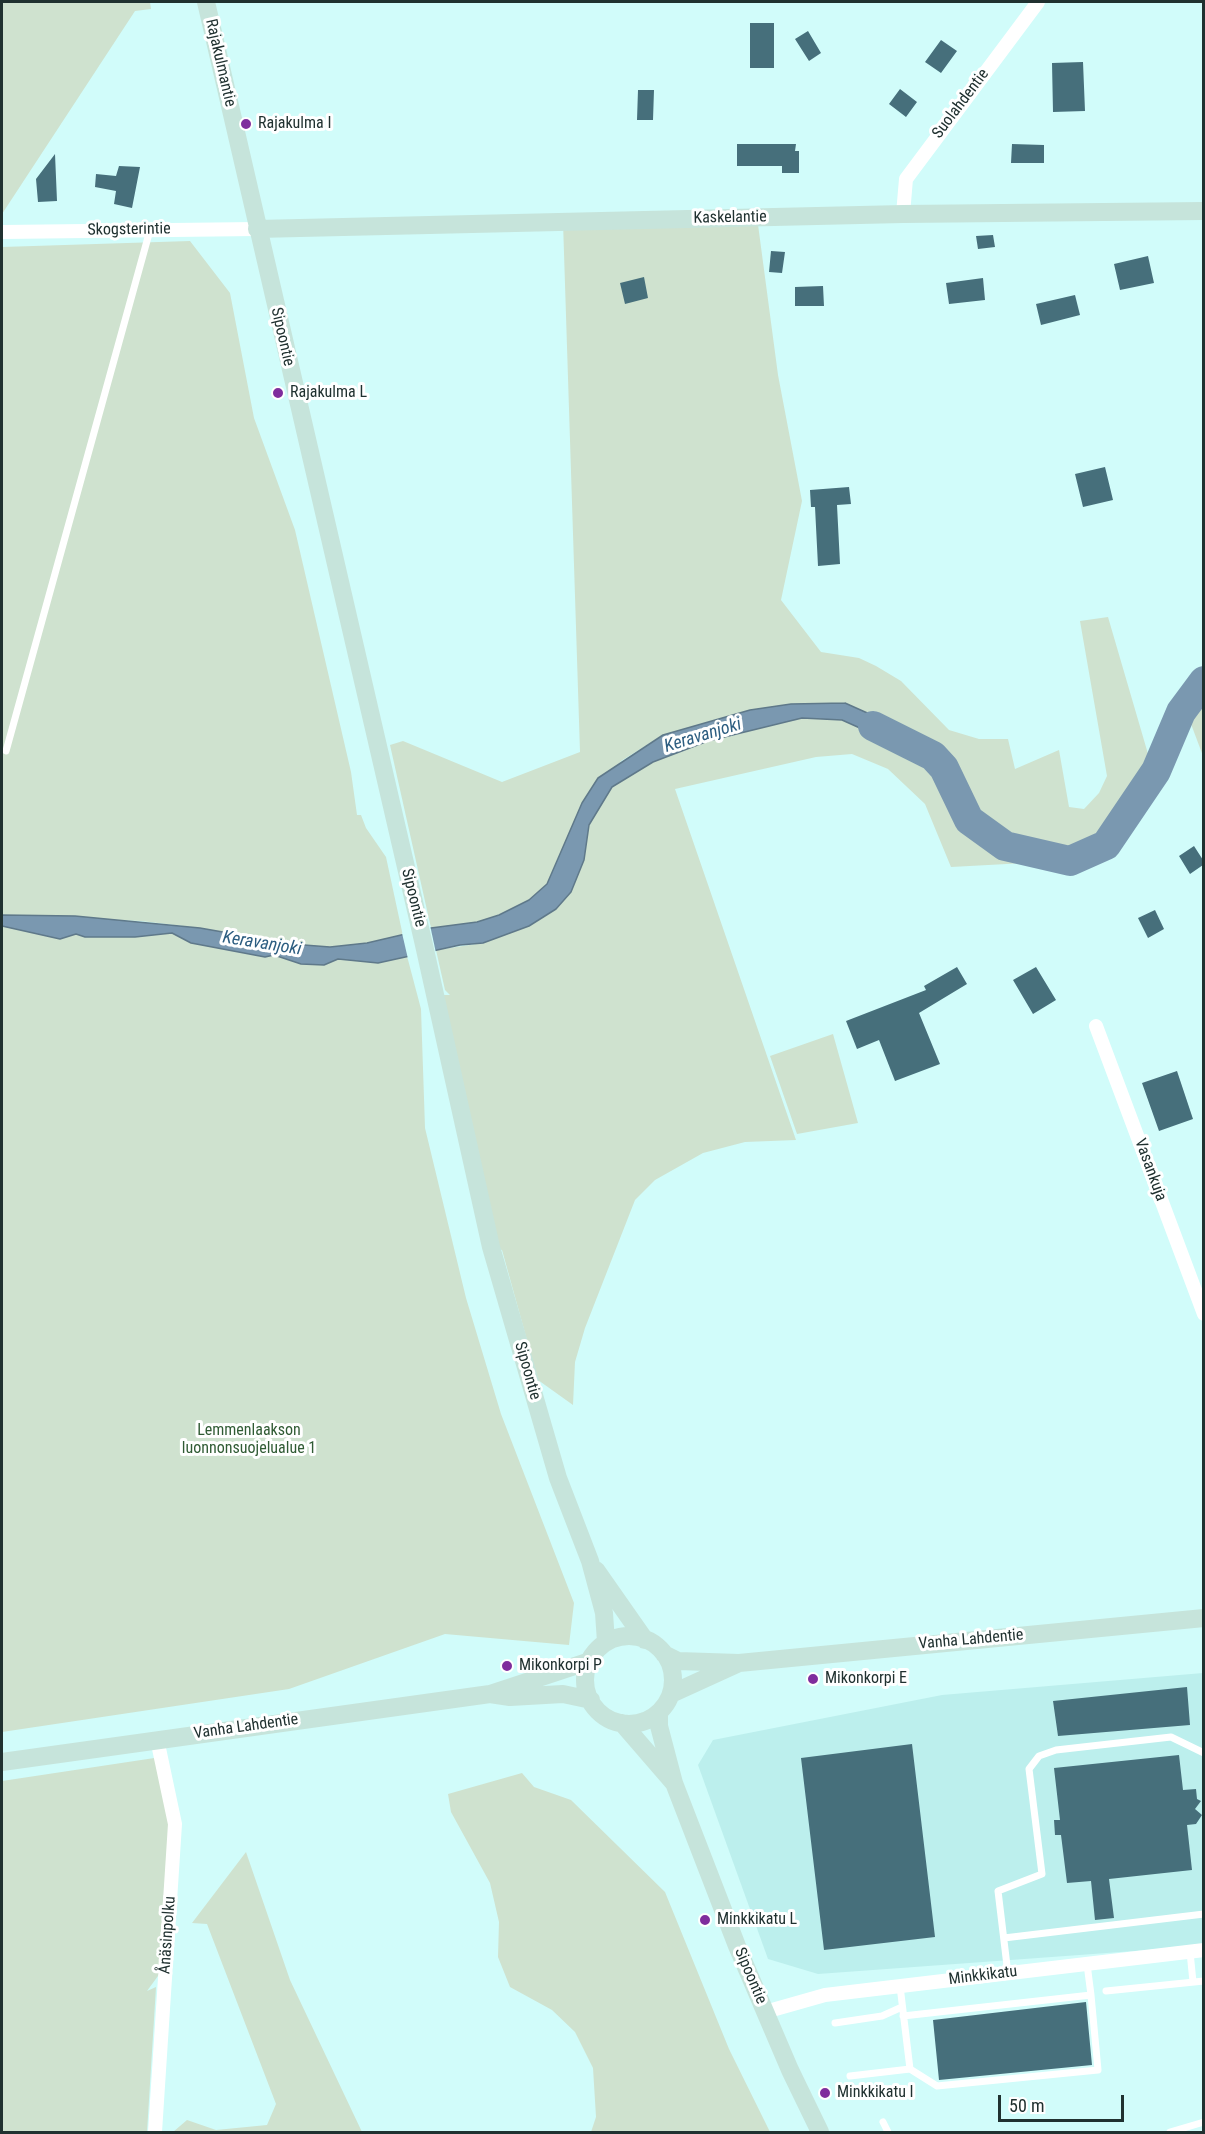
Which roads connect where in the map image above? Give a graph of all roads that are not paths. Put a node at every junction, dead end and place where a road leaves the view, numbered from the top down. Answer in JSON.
{"nodes":[{"id":1,"x":206,"y":2,"type":"edge"},
{"id":2,"x":1038,"y":2,"type":"edge"},
{"id":3,"x":1203,"y":211,"type":"edge"},
{"id":4,"x":903,"y":214,"type":"junction"},
{"id":5,"x":257,"y":229,"type":"junction"},
{"id":6,"x":150,"y":230,"type":"junction"},
{"id":7,"x":2,"y":232,"type":"edge"},
{"id":8,"x":6,"y":751,"type":"dead end"},
{"id":9,"x":1096,"y":1026,"type":"dead end"},
{"id":10,"x":1203,"y":1314,"type":"edge"},
{"id":11,"x":590,"y":1561,"type":"junction"},
{"id":12,"x":1203,"y":1618,"type":"edge"},
{"id":13,"x":645,"y":1640,"type":"junction"},
{"id":14,"x":606,"y":1642,"type":"junction"},
{"id":15,"x":664,"y":1654,"type":"junction"},
{"id":16,"x":590,"y":1661,"type":"junction"},
{"id":17,"x":740,"y":1664,"type":"junction"},
{"id":18,"x":490,"y":1694,"type":"junction"},
{"id":19,"x":671,"y":1694,"type":"junction"},
{"id":20,"x":591,"y":1700,"type":"junction"},
{"id":21,"x":658,"y":1712,"type":"junction"},
{"id":22,"x":622,"y":1723,"type":"junction"},
{"id":23,"x":157,"y":1739,"type":"junction"},
{"id":24,"x":1203,"y":1753,"type":"edge"},
{"id":25,"x":2,"y":1762,"type":"edge"},
{"id":26,"x":674,"y":1783,"type":"junction"},
{"id":27,"x":1203,"y":1914,"type":"edge"},
{"id":28,"x":1004,"y":1938,"type":"junction"},
{"id":29,"x":1197,"y":1951,"type":"edge"},
{"id":30,"x":1087,"y":1964,"type":"junction"},
{"id":31,"x":1008,"y":1974,"type":"junction"},
{"id":32,"x":1203,"y":1981,"type":"edge"},
{"id":33,"x":1192,"y":1982,"type":"junction"},
{"id":34,"x":900,"y":1986,"type":"junction"},
{"id":35,"x":1106,"y":1991,"type":"dead end"},
{"id":36,"x":1090,"y":1995,"type":"junction"},
{"id":37,"x":902,"y":2007,"type":"junction"},
{"id":38,"x":765,"y":2012,"type":"junction"},
{"id":39,"x":903,"y":2016,"type":"junction"},
{"id":40,"x":836,"y":2023,"type":"dead end"},
{"id":41,"x":910,"y":2069,"type":"junction"},
{"id":42,"x":850,"y":2076,"type":"dead end"},
{"id":43,"x":883,"y":2122,"type":"dead end"},
{"id":44,"x":1203,"y":2122,"type":"edge"},
{"id":45,"x":155,"y":2133,"type":"edge"},
{"id":46,"x":820,"y":2133,"type":"edge"},
{"id":47,"x":888,"y":2133,"type":"edge"},
{"id":48,"x":1170,"y":2133,"type":"edge"}],
"edges":[{"from":1,"to":5,"type":"main road","name":"Rajakulmantie"},
{"from":2,"to":4,"type":"street","name":"Suolahdentie"},
{"from":3,"to":4,"type":"main road","name":"Kaskelantie"},
{"from":4,"to":5,"type":"main road","name":"Kaskelantie"},
{"from":5,"to":6,"type":"street","name":"Skogsterintie"},
{"from":5,"to":11,"type":"main road","name":"Sipoontie"},
{"from":6,"to":7,"type":"street","name":"Skogsterintie"},
{"from":6,"to":8,"type":"lane"},
{"from":9,"to":10,"type":"street","name":"Vasankuja"},
{"from":11,"to":13,"type":"main road","name":"Sipoontie"},
{"from":11,"to":14,"type":"main road","name":"Sipoontie"},
{"from":12,"to":17,"type":"main road","name":"Vanha Lahdentie"},
{"from":13,"to":14,"type":"main road"},
{"from":13,"to":15,"type":"main road"},
{"from":14,"to":16,"type":"main road"},
{"from":15,"to":17,"type":"main road","name":"Vanha Lahdentie"},
{"from":15,"to":19,"type":"main road"},
{"from":16,"to":18,"type":"main road","name":"Vanha Lahdentie"},
{"from":16,"to":20,"type":"main road"},
{"from":17,"to":19,"type":"main road","name":"Vanha Lahdentie"},
{"from":18,"to":20,"type":"main road","name":"Vanha Lahdentie"},
{"from":18,"to":23,"type":"main road","name":"Vanha Lahdentie"},
{"from":19,"to":21,"type":"main road"},
{"from":20,"to":22,"type":"main road"},
{"from":21,"to":22,"type":"main road"},
{"from":21,"to":26,"type":"main road","name":"Sipoontie"},
{"from":22,"to":26,"type":"main road","name":"Sipoontie"},
{"from":23,"to":25,"type":"main road","name":"Vanha Lahdentie"},
{"from":23,"to":45,"type":"street","name":"Ånäsinpolku"},
{"from":24,"to":28,"type":"lane"},
{"from":26,"to":38,"type":"main road","name":"Sipoontie"},
{"from":27,"to":28,"type":"lane"},
{"from":28,"to":31,"type":"lane"},
{"from":29,"to":30,"type":"street","name":"Minkkikatu"},
{"from":29,"to":33,"type":"lane"},
{"from":30,"to":31,"type":"street","name":"Minkkikatu"},
{"from":30,"to":36,"type":"lane"},
{"from":31,"to":34,"type":"street","name":"Minkkikatu"},
{"from":32,"to":33,"type":"lane"},
{"from":33,"to":35,"type":"lane"},
{"from":34,"to":37,"type":"lane"},
{"from":34,"to":38,"type":"street","name":"Minkkikatu"},
{"from":36,"to":39,"type":"lane"},
{"from":36,"to":41,"type":"lane"},
{"from":37,"to":39,"type":"lane"},
{"from":37,"to":40,"type":"lane"},
{"from":38,"to":46,"type":"main road","name":"Sipoontie"},
{"from":39,"to":41,"type":"lane"},
{"from":41,"to":42,"type":"lane"},
{"from":43,"to":47,"type":"lane"},
{"from":44,"to":48,"type":"lane"}]}
